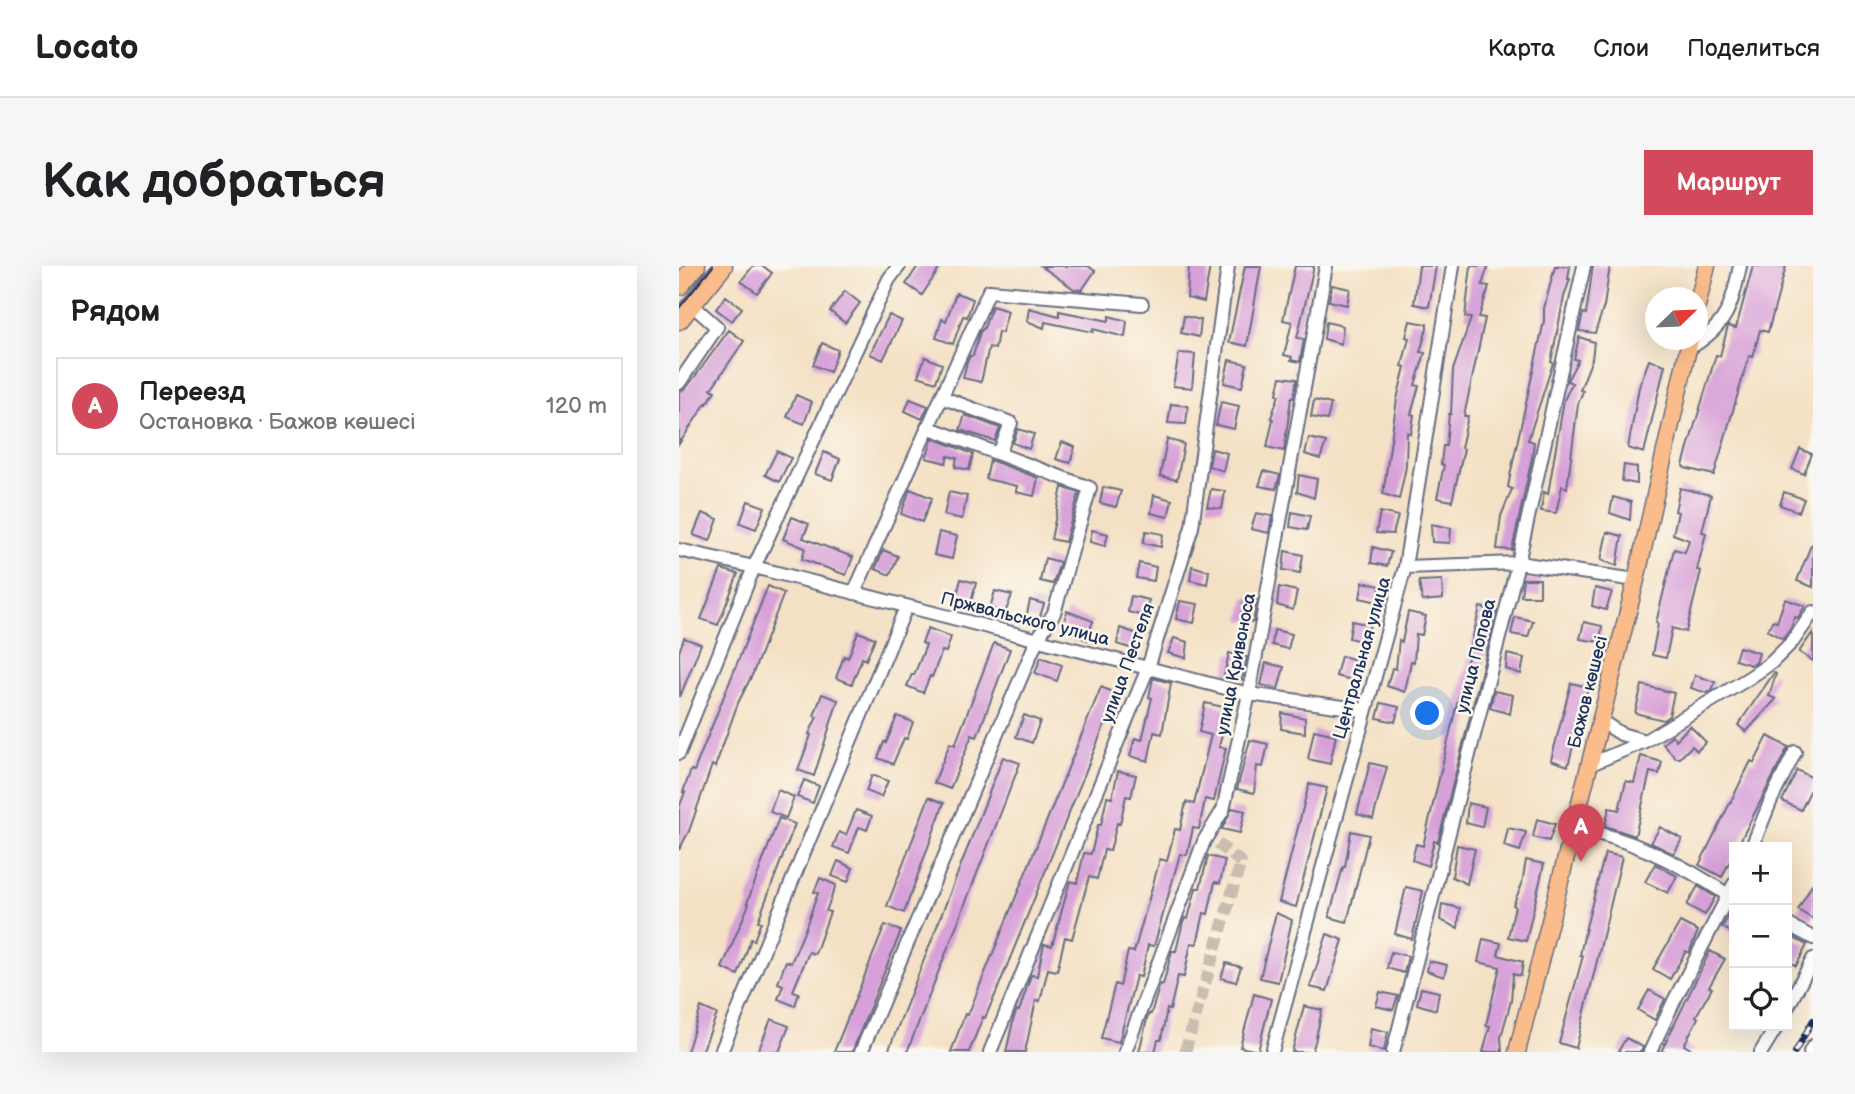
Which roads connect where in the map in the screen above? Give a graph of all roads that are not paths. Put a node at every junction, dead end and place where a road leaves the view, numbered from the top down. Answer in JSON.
{"nodes":[{"id":1,"x":696,"y":266,"type":"edge"},
{"id":2,"x":723,"y":266,"type":"edge"},
{"id":3,"x":899,"y":266,"type":"edge"},
{"id":4,"x":1228,"y":266,"type":"edge"},
{"id":5,"x":1326,"y":266,"type":"edge"},
{"id":6,"x":1453,"y":266,"type":"edge"},
{"id":7,"x":1584,"y":266,"type":"edge"},
{"id":8,"x":1707,"y":266,"type":"edge"},
{"id":9,"x":1740,"y":266,"type":"edge"},
{"id":10,"x":679,"y":286,"type":"edge"},
{"id":11,"x":1702,"y":287,"type":"edge"},
{"id":12,"x":691,"y":304,"type":"junction"},
{"id":13,"x":1142,"y":304,"type":"dead end"},
{"id":14,"x":679,"y":320,"type":"edge"},
{"id":15,"x":1708,"y":336,"type":"edge"},
{"id":16,"x":1688,"y":350,"type":"edge"},
{"id":17,"x":679,"y":383,"type":"edge"},
{"id":18,"x":941,"y":397,"type":"junction"},
{"id":19,"x":927,"y":427,"type":"junction"},
{"id":20,"x":999,"y":454,"type":"junction"},
{"id":21,"x":679,"y":550,"type":"edge"},
{"id":22,"x":1518,"y":563,"type":"junction"},
{"id":23,"x":754,"y":567,"type":"junction"},
{"id":24,"x":1405,"y":567,"type":"junction"},
{"id":25,"x":1636,"y":580,"type":"junction"},
{"id":26,"x":854,"y":593,"type":"junction"},
{"id":27,"x":906,"y":607,"type":"junction"},
{"id":28,"x":1813,"y":611,"type":"edge"},
{"id":29,"x":1037,"y":640,"type":"junction"},
{"id":30,"x":1149,"y":668,"type":"junction"},
{"id":31,"x":1249,"y":694,"type":"junction"},
{"id":32,"x":1364,"y":710,"type":"junction"},
{"id":33,"x":1601,"y":721,"type":"junction"},
{"id":34,"x":1621,"y":734,"type":"junction"},
{"id":35,"x":1645,"y":741,"type":"junction"},
{"id":36,"x":1619,"y":752,"type":"junction"},
{"id":37,"x":1795,"y":752,"type":"dead end"},
{"id":38,"x":679,"y":753,"type":"edge"},
{"id":39,"x":1589,"y":765,"type":"junction"},
{"id":40,"x":1573,"y":828,"type":"junction"},
{"id":41,"x":1754,"y":842,"type":"edge"},
{"id":42,"x":1729,"y":892,"type":"edge"},
{"id":43,"x":1729,"y":899,"type":"edge"},
{"id":44,"x":1792,"y":926,"type":"edge"},
{"id":45,"x":1813,"y":938,"type":"edge"},
{"id":46,"x":1813,"y":959,"type":"edge"},
{"id":47,"x":1792,"y":999,"type":"edge"},
{"id":48,"x":1774,"y":1031,"type":"edge"},
{"id":49,"x":1813,"y":1046,"type":"edge"},
{"id":50,"x":721,"y":1052,"type":"edge"},
{"id":51,"x":861,"y":1052,"type":"edge"},
{"id":52,"x":990,"y":1052,"type":"edge"},
{"id":53,"x":1125,"y":1052,"type":"edge"},
{"id":54,"x":1272,"y":1052,"type":"edge"},
{"id":55,"x":1393,"y":1052,"type":"edge"},
{"id":56,"x":1517,"y":1052,"type":"edge"},
{"id":57,"x":1650,"y":1052,"type":"edge"},
{"id":58,"x":1761,"y":1052,"type":"edge"},
{"id":59,"x":1810,"y":1052,"type":"edge"}],
"edges":[{"from":1,"to":10,"type":"highway"},
{"from":2,"to":12,"type":"highway"},
{"from":3,"to":23,"type":"street"},
{"from":4,"to":30,"type":"street","name":"улица Пестеля"},
{"from":5,"to":31,"type":"street","name":"улица Кривоноса"},
{"from":6,"to":24,"type":"street","name":"Центральная улица"},
{"from":7,"to":22,"type":"street","name":"улица Попова"},
{"from":8,"to":11,"type":"main road"},
{"from":9,"to":15,"type":"street"},
{"from":12,"to":14,"type":"highway"},
{"from":12,"to":17,"type":"street"},
{"from":13,"to":18,"type":"street"},
{"from":16,"to":25,"type":"main road","name":"Бажов көшесі"},
{"from":18,"to":19,"type":"street"},
{"from":18,"to":20,"type":"street"},
{"from":19,"to":20,"type":"street"},
{"from":19,"to":26,"type":"street"},
{"from":20,"to":29,"type":"street"},
{"from":21,"to":23,"type":"street","name":"Пржвальского улица"},
{"from":22,"to":24,"type":"street"},
{"from":22,"to":25,"type":"street"},
{"from":22,"to":55,"type":"street","name":"улица Попова"},
{"from":23,"to":26,"type":"street","name":"Пржвальского улица"},
{"from":23,"to":38,"type":"street"},
{"from":24,"to":32,"type":"street","name":"Центральная улица"},
{"from":25,"to":33,"type":"main road","name":"Бажов көшесі"},
{"from":26,"to":27,"type":"street","name":"Пржвальского улица"},
{"from":27,"to":29,"type":"street","name":"Пржвальского улица"},
{"from":27,"to":50,"type":"street"},
{"from":28,"to":35,"type":"street"},
{"from":29,"to":30,"type":"street","name":"Пржвальского улица"},
{"from":29,"to":51,"type":"street"},
{"from":30,"to":31,"type":"street","name":"Пржвальского улица"},
{"from":30,"to":52,"type":"street","name":"улица Пестеля"},
{"from":31,"to":32,"type":"street","name":"Пржвальского улица"},
{"from":31,"to":53,"type":"street","name":"улица Кривоноса"},
{"from":32,"to":54,"type":"street","name":"Центральная улица"},
{"from":33,"to":34,"type":"street"},
{"from":33,"to":39,"type":"main road","name":"Бажов көшесі"},
{"from":34,"to":35,"type":"street"},
{"from":34,"to":36,"type":"street"},
{"from":35,"to":36,"type":"street"},
{"from":36,"to":39,"type":"street"},
{"from":37,"to":41,"type":"street"},
{"from":39,"to":40,"type":"main road","name":"Бажов көшесі"},
{"from":40,"to":42,"type":"street"},
{"from":40,"to":56,"type":"main road","name":"Бажов көшесі"},
{"from":43,"to":57,"type":"street"},
{"from":44,"to":45,"type":"street"},
{"from":46,"to":47,"type":"street"},
{"from":48,"to":58,"type":"street"},
{"from":49,"to":59,"type":"street"}]}
